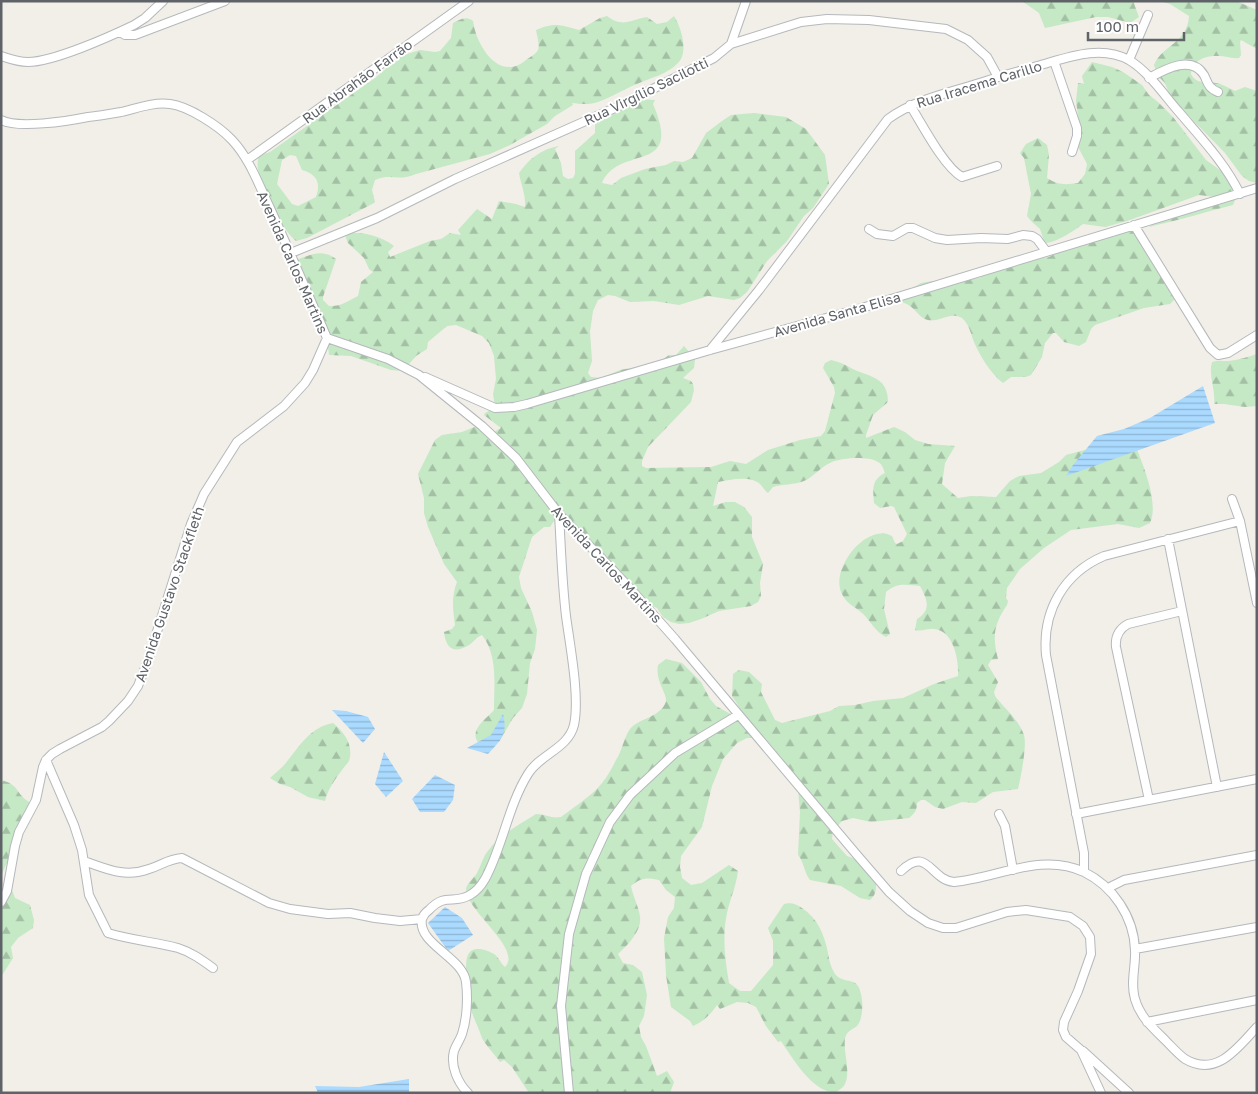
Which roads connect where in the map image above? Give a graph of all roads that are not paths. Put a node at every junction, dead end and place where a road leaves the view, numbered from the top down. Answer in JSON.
{"nodes":[{"id":1,"x":163,"y":1,"type":"edge"},
{"id":2,"x":225,"y":1,"type":"edge"},
{"id":3,"x":746,"y":1,"type":"edge"},
{"id":4,"x":468,"y":2,"type":"edge"},
{"id":5,"x":1148,"y":15,"type":"dead end"},
{"id":6,"x":120,"y":32,"type":"junction"},
{"id":7,"x":731,"y":44,"type":"junction"},
{"id":8,"x":1,"y":56,"type":"edge"},
{"id":9,"x":1129,"y":60,"type":"junction"},
{"id":10,"x":1054,"y":61,"type":"junction"},
{"id":11,"x":998,"y":77,"type":"junction"},
{"id":12,"x":1150,"y":78,"type":"junction"},
{"id":13,"x":1218,"y":92,"type":"dead end"},
{"id":14,"x":910,"y":105,"type":"junction"},
{"id":15,"x":1,"y":120,"type":"edge"},
{"id":16,"x":1072,"y":152,"type":"dead end"},
{"id":17,"x":247,"y":160,"type":"junction"},
{"id":18,"x":998,"y":166,"type":"dead end"},
{"id":19,"x":1257,"y":188,"type":"edge"},
{"id":20,"x":1240,"y":194,"type":"junction"},
{"id":21,"x":1134,"y":225,"type":"junction"},
{"id":22,"x":869,"y":229,"type":"dead end"},
{"id":23,"x":1046,"y":252,"type":"junction"},
{"id":24,"x":291,"y":253,"type":"junction"},
{"id":25,"x":1257,"y":335,"type":"edge"},
{"id":26,"x":327,"y":338,"type":"junction"},
{"id":27,"x":710,"y":350,"type":"junction"},
{"id":28,"x":419,"y":375,"type":"junction"},
{"id":29,"x":1232,"y":500,"type":"dead end"},
{"id":30,"x":559,"y":514,"type":"junction"},
{"id":31,"x":1240,"y":521,"type":"junction"},
{"id":32,"x":1168,"y":539,"type":"junction"},
{"id":33,"x":1257,"y":602,"type":"edge"},
{"id":34,"x":1182,"y":611,"type":"junction"},
{"id":35,"x":738,"y":715,"type":"junction"},
{"id":36,"x":46,"y":760,"type":"junction"},
{"id":37,"x":1257,"y":779,"type":"edge"},
{"id":38,"x":1217,"y":787,"type":"junction"},
{"id":39,"x":1149,"y":800,"type":"junction"},
{"id":40,"x":999,"y":814,"type":"dead end"},
{"id":41,"x":1076,"y":814,"type":"junction"},
{"id":42,"x":1257,"y":855,"type":"edge"},
{"id":43,"x":84,"y":861,"type":"junction"},
{"id":44,"x":1014,"y":870,"type":"junction"},
{"id":45,"x":901,"y":871,"type":"dead end"},
{"id":46,"x":1084,"y":872,"type":"junction"},
{"id":47,"x":1108,"y":888,"type":"junction"},
{"id":48,"x":1,"y":902,"type":"edge"},
{"id":49,"x":422,"y":919,"type":"junction"},
{"id":50,"x":1257,"y":927,"type":"edge"},
{"id":51,"x":1135,"y":949,"type":"junction"},
{"id":52,"x":213,"y":968,"type":"dead end"},
{"id":53,"x":1257,"y":1000,"type":"edge"},
{"id":54,"x":1147,"y":1022,"type":"junction"},
{"id":55,"x":1257,"y":1027,"type":"edge"},
{"id":56,"x":1082,"y":1050,"type":"junction"},
{"id":57,"x":468,"y":1093,"type":"edge"},
{"id":58,"x":569,"y":1093,"type":"edge"},
{"id":59,"x":1101,"y":1093,"type":"edge"},
{"id":60,"x":1130,"y":1093,"type":"edge"}],
"edges":[{"from":1,"to":6,"type":"street"},
{"from":2,"to":6,"type":"street"},
{"from":3,"to":7,"type":"street"},
{"from":4,"to":17,"type":"street","name":"Rua Abrahão Farrão"},
{"from":5,"to":9,"type":"street"},
{"from":6,"to":8,"type":"street"},
{"from":7,"to":11,"type":"street","name":"Rua Virgílio Sacilotti"},
{"from":7,"to":24,"type":"street","name":"Rua Virgílio Sacilotti"},
{"from":9,"to":10,"type":"street","name":"Rua Iracema Carillo"},
{"from":9,"to":12,"type":"street","name":"Rua Iracema Carillo"},
{"from":10,"to":11,"type":"street","name":"Rua Iracema Carillo"},
{"from":10,"to":16,"type":"street"},
{"from":11,"to":14,"type":"street","name":"Rua Iracema Carillo"},
{"from":12,"to":13,"type":"street"},
{"from":12,"to":20,"type":"street","name":"Rua Iracema Carillo"},
{"from":14,"to":18,"type":"street"},
{"from":14,"to":27,"type":"street","name":"Rua Iracema Carillo"},
{"from":15,"to":17,"type":"street","name":"Avenida Carlos Martins"},
{"from":17,"to":24,"type":"street","name":"Avenida Carlos Martins"},
{"from":19,"to":20,"type":"street","name":"Avenida Santa Elisa"},
{"from":20,"to":21,"type":"street","name":"Avenida Santa Elisa"},
{"from":21,"to":23,"type":"street","name":"Avenida Santa Elisa"},
{"from":21,"to":25,"type":"street"},
{"from":22,"to":23,"type":"street"},
{"from":23,"to":27,"type":"street","name":"Avenida Santa Elisa"},
{"from":24,"to":26,"type":"street","name":"Avenida Carlos Martins"},
{"from":26,"to":28,"type":"street","name":"Avenida Carlos Martins"},
{"from":26,"to":36,"type":"street","name":"Avenida Gustavo Stackfleth"},
{"from":27,"to":28,"type":"street","name":"Avenida Santa Elisa"},
{"from":28,"to":30,"type":"street","name":"Avenida Carlos Martins"},
{"from":29,"to":31,"type":"street"},
{"from":30,"to":35,"type":"street","name":"Avenida Carlos Martins"},
{"from":30,"to":49,"type":"street"},
{"from":31,"to":32,"type":"street"},
{"from":31,"to":33,"type":"street"},
{"from":32,"to":34,"type":"street"},
{"from":32,"to":41,"type":"street"},
{"from":34,"to":38,"type":"street"},
{"from":34,"to":39,"type":"street"},
{"from":35,"to":56,"type":"street","name":"Avenida Carlos Martins"},
{"from":35,"to":58,"type":"street"},
{"from":36,"to":43,"type":"street"},
{"from":36,"to":48,"type":"street"},
{"from":37,"to":38,"type":"street"},
{"from":38,"to":39,"type":"street"},
{"from":39,"to":41,"type":"street"},
{"from":40,"to":44,"type":"street"},
{"from":41,"to":46,"type":"street"},
{"from":42,"to":47,"type":"street"},
{"from":43,"to":49,"type":"street"},
{"from":43,"to":52,"type":"street"},
{"from":44,"to":45,"type":"street"},
{"from":44,"to":46,"type":"street"},
{"from":46,"to":47,"type":"street"},
{"from":47,"to":51,"type":"street"},
{"from":49,"to":57,"type":"street"},
{"from":50,"to":51,"type":"street"},
{"from":51,"to":54,"type":"street"},
{"from":53,"to":54,"type":"street"},
{"from":54,"to":55,"type":"street"},
{"from":56,"to":59,"type":"street","name":"Avenida Carlos Martins"},
{"from":56,"to":60,"type":"street"}]}
